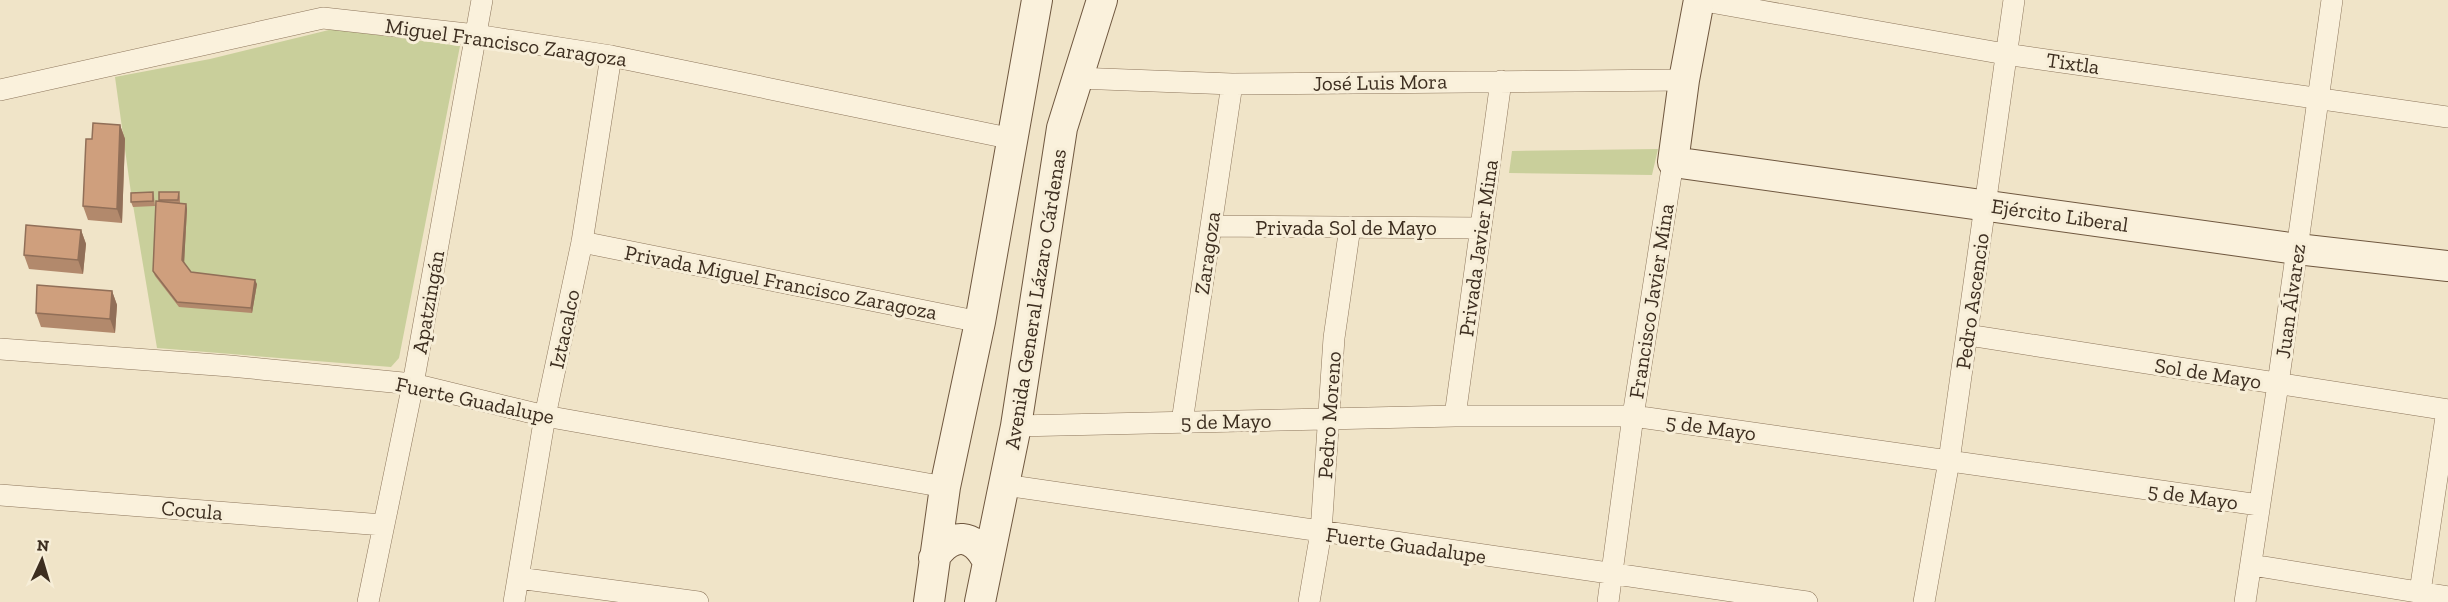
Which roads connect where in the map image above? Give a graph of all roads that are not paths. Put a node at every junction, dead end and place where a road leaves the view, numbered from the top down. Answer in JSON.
{"nodes":[{"id":1,"x":482,"y":0,"type":"edge"},
{"id":2,"x":1037,"y":0,"type":"edge"},
{"id":3,"x":1102,"y":0,"type":"edge"},
{"id":4,"x":1699,"y":0,"type":"edge"},
{"id":5,"x":2014,"y":0,"type":"edge"},
{"id":6,"x":2332,"y":0,"type":"edge"},
{"id":7,"x":324,"y":9,"type":"edge"},
{"id":8,"x":476,"y":35,"type":"junction"},
{"id":9,"x":2005,"y":54,"type":"junction"},
{"id":10,"x":611,"y":56,"type":"junction"},
{"id":11,"x":1076,"y":78,"type":"junction"},
{"id":12,"x":1684,"y":80,"type":"junction"},
{"id":13,"x":1501,"y":81,"type":"junction"},
{"id":14,"x":1232,"y":84,"type":"junction"},
{"id":15,"x":0,"y":90,"type":"edge"},
{"id":16,"x":2318,"y":98,"type":"junction"},
{"id":17,"x":2448,"y":117,"type":"edge"},
{"id":18,"x":1012,"y":139,"type":"junction"},
{"id":19,"x":1673,"y":162,"type":"junction"},
{"id":20,"x":1986,"y":204,"type":"junction"},
{"id":21,"x":1211,"y":226,"type":"junction"},
{"id":22,"x":1350,"y":227,"type":"junction"},
{"id":23,"x":1481,"y":228,"type":"junction"},
{"id":24,"x":582,"y":242,"type":"junction"},
{"id":25,"x":2297,"y":249,"type":"junction"},
{"id":26,"x":2448,"y":266,"type":"edge"},
{"id":27,"x":980,"y":322,"type":"junction"},
{"id":28,"x":1968,"y":335,"type":"junction"},
{"id":29,"x":0,"y":349,"type":"edge"},
{"id":30,"x":413,"y":384,"type":"junction"},
{"id":31,"x":2278,"y":384,"type":"junction"},
{"id":32,"x":2447,"y":410,"type":"edge"},
{"id":33,"x":545,"y":416,"type":"junction"},
{"id":34,"x":1455,"y":416,"type":"junction"},
{"id":35,"x":1633,"y":416,"type":"junction"},
{"id":36,"x":1329,"y":419,"type":"junction"},
{"id":37,"x":1182,"y":422,"type":"junction"},
{"id":38,"x":1016,"y":426,"type":"junction"},
{"id":39,"x":1949,"y":461,"type":"junction"},
{"id":40,"x":1005,"y":485,"type":"junction"},
{"id":41,"x":945,"y":487,"type":"junction"},
{"id":42,"x":0,"y":495,"type":"edge"},
{"id":43,"x":2259,"y":505,"type":"junction"},
{"id":44,"x":383,"y":525,"type":"junction"},
{"id":45,"x":1321,"y":532,"type":"junction"},
{"id":46,"x":934,"y":558,"type":"junction"},
{"id":47,"x":988,"y":562,"type":"junction"},
{"id":48,"x":2252,"y":565,"type":"junction"},
{"id":49,"x":1611,"y":574,"type":"junction"},
{"id":50,"x":518,"y":578,"type":"junction"},
{"id":51,"x":2420,"y":592,"type":"junction"},
{"id":52,"x":2448,"y":597,"type":"edge"},
{"id":53,"x":368,"y":602,"type":"edge"},
{"id":54,"x":514,"y":602,"type":"edge"},
{"id":55,"x":698,"y":602,"type":"edge"},
{"id":56,"x":929,"y":602,"type":"edge"},
{"id":57,"x":980,"y":602,"type":"edge"},
{"id":58,"x":1310,"y":602,"type":"edge"},
{"id":59,"x":1608,"y":602,"type":"edge"},
{"id":60,"x":1807,"y":602,"type":"edge"},
{"id":61,"x":1924,"y":602,"type":"edge"},
{"id":62,"x":2245,"y":602,"type":"edge"}],
"edges":[{"from":1,"to":8,"type":"street","name":"Apatzingán"},
{"from":2,"to":18,"type":"street"},
{"from":3,"to":11,"type":"street","name":"Avenida General Lázaro Cárdenas"},
{"from":4,"to":9,"type":"street","name":"Tixtla"},
{"from":4,"to":12,"type":"street","name":"Francisco Javier Mina"},
{"from":5,"to":9,"type":"street","name":"Pedro Ascencio"},
{"from":6,"to":16,"type":"street","name":"Juan Álvarez"},
{"from":7,"to":8,"type":"street","name":"Miguel Francisco Zaragoza"},
{"from":7,"to":15,"type":"street","name":"Miguel Francisco Zaragoza"},
{"from":8,"to":10,"type":"street","name":"Miguel Francisco Zaragoza"},
{"from":8,"to":30,"type":"street","name":"Apatzingán"},
{"from":9,"to":16,"type":"street","name":"Tixtla"},
{"from":9,"to":20,"type":"street","name":"Pedro Ascencio"},
{"from":10,"to":18,"type":"street","name":"Miguel Francisco Zaragoza"},
{"from":10,"to":24,"type":"street","name":"Iztacalco"},
{"from":11,"to":14,"type":"street","name":"José Luis Mora"},
{"from":11,"to":38,"type":"street","name":"Avenida General Lázaro Cárdenas"},
{"from":12,"to":13,"type":"street","name":"José Luis Mora"},
{"from":12,"to":19,"type":"street","name":"Francisco Javier Mina"},
{"from":13,"to":14,"type":"street","name":"José Luis Mora"},
{"from":13,"to":23,"type":"street","name":"Privada Javier Mina"},
{"from":14,"to":21,"type":"street","name":"Zaragoza"},
{"from":16,"to":17,"type":"street","name":"Tixtla"},
{"from":16,"to":25,"type":"street","name":"Juan Álvarez"},
{"from":18,"to":27,"type":"street"},
{"from":19,"to":20,"type":"street","name":"Ejército Liberal"},
{"from":19,"to":35,"type":"street","name":"Francisco Javier Mina"},
{"from":20,"to":25,"type":"street","name":"Ejército Liberal"},
{"from":20,"to":28,"type":"street","name":"Pedro Ascencio"},
{"from":21,"to":22,"type":"street","name":"Privada Sol de Mayo"},
{"from":21,"to":37,"type":"street","name":"Zaragoza"},
{"from":22,"to":23,"type":"street","name":"Privada Sol de Mayo"},
{"from":22,"to":36,"type":"street","name":"Pedro Moreno"},
{"from":23,"to":34,"type":"street","name":"Privada Javier Mina"},
{"from":24,"to":27,"type":"street","name":"Privada Miguel Francisco Zaragoza"},
{"from":24,"to":33,"type":"street","name":"Iztacalco"},
{"from":25,"to":26,"type":"street","name":"Ejército Liberal"},
{"from":25,"to":31,"type":"street","name":"Juan Álvarez"},
{"from":27,"to":41,"type":"street"},
{"from":28,"to":31,"type":"street","name":"Sol de Mayo"},
{"from":28,"to":39,"type":"street","name":"Pedro Ascencio"},
{"from":29,"to":30,"type":"street","name":"Fuerte Guadalupe"},
{"from":30,"to":33,"type":"street","name":"Fuerte Guadalupe"},
{"from":30,"to":44,"type":"street","name":"Apatzingán"},
{"from":31,"to":32,"type":"street","name":"Sol de Mayo"},
{"from":31,"to":43,"type":"street","name":"Juan Álvarez"},
{"from":32,"to":51,"type":"street"},
{"from":33,"to":41,"type":"street","name":"Fuerte Guadalupe"},
{"from":33,"to":50,"type":"street","name":"Iztacalco"},
{"from":34,"to":35,"type":"street","name":"5 de Mayo"},
{"from":34,"to":36,"type":"street","name":"5 de Mayo"},
{"from":35,"to":39,"type":"street","name":"5 de Mayo"},
{"from":35,"to":49,"type":"street","name":"Francisco Javier Mina"},
{"from":36,"to":37,"type":"street","name":"5 de Mayo"},
{"from":36,"to":45,"type":"street","name":"Pedro Moreno"},
{"from":37,"to":38,"type":"street","name":"5 de Mayo"},
{"from":38,"to":40,"type":"street","name":"Avenida General Lázaro Cárdenas"},
{"from":39,"to":43,"type":"street","name":"5 de Mayo"},
{"from":39,"to":61,"type":"street","name":"Pedro Ascencio"},
{"from":40,"to":45,"type":"street","name":"Fuerte Guadalupe"},
{"from":40,"to":47,"type":"street","name":"Avenida General Lázaro Cárdenas"},
{"from":41,"to":46,"type":"street"},
{"from":42,"to":44,"type":"street","name":"Cocula"},
{"from":43,"to":48,"type":"street","name":"Juan Álvarez"},
{"from":44,"to":53,"type":"street","name":"Apatzingán"},
{"from":45,"to":49,"type":"street","name":"Fuerte Guadalupe"},
{"from":45,"to":58,"type":"street","name":"Pedro Moreno"},
{"from":46,"to":47,"type":"street"},
{"from":46,"to":56,"type":"street"},
{"from":47,"to":57,"type":"street","name":"Avenida General Lázaro Cárdenas"},
{"from":48,"to":51,"type":"street"},
{"from":48,"to":62,"type":"street","name":"Juan Álvarez"},
{"from":49,"to":59,"type":"street","name":"Francisco Javier Mina"},
{"from":49,"to":60,"type":"street","name":"Fuerte Guadalupe"},
{"from":50,"to":54,"type":"street","name":"Iztacalco"},
{"from":50,"to":55,"type":"street"},
{"from":51,"to":52,"type":"street"}]}
